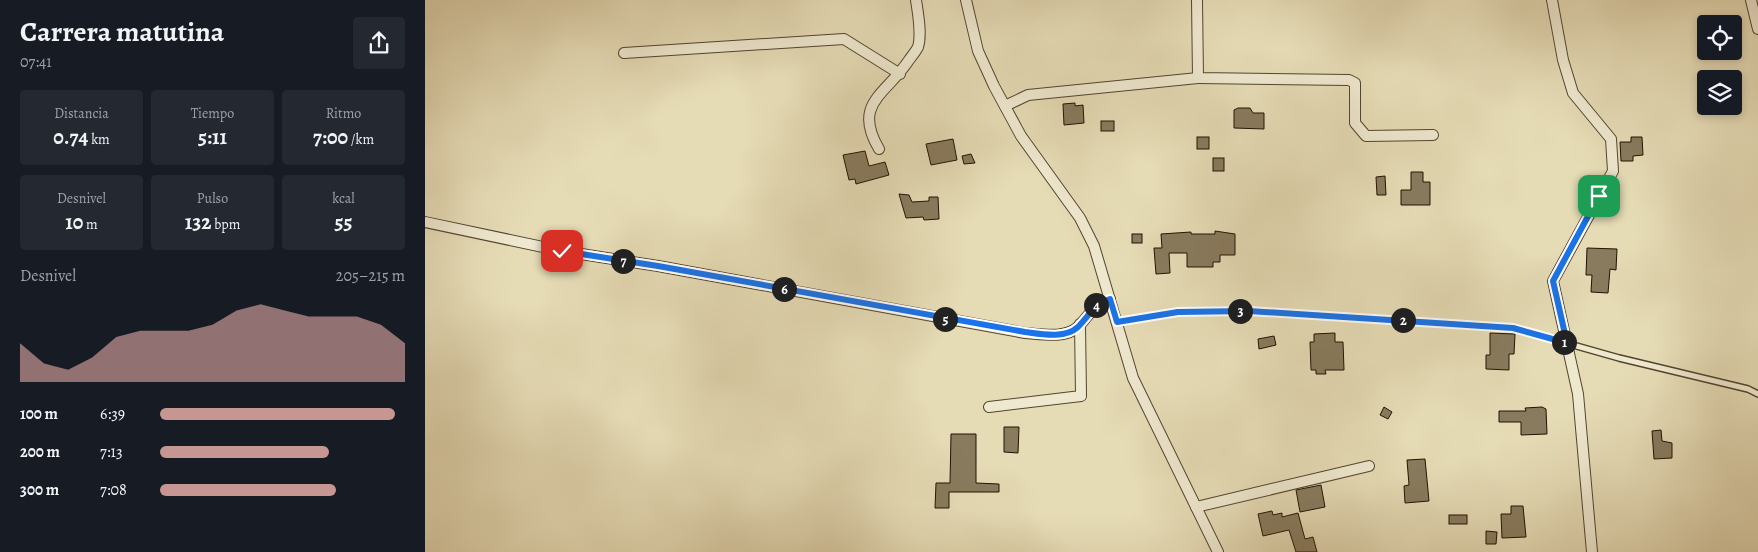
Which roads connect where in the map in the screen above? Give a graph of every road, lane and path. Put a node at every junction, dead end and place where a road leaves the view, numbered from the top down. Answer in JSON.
{"nodes":[{"id":1,"x":916,"y":0,"type":"edge"},
{"id":2,"x":966,"y":0,"type":"edge"},
{"id":3,"x":1197,"y":0,"type":"edge"},
{"id":4,"x":1552,"y":0,"type":"edge"},
{"id":5,"x":1751,"y":0,"type":"edge"},
{"id":6,"x":1758,"y":28,"type":"edge"},
{"id":7,"x":624,"y":53,"type":"dead end"},
{"id":8,"x":900,"y":74,"type":"junction"},
{"id":9,"x":1198,"y":78,"type":"junction"},
{"id":10,"x":1005,"y":106,"type":"junction"},
{"id":11,"x":1433,"y":135,"type":"dead end"},
{"id":12,"x":879,"y":149,"type":"dead end"},
{"id":13,"x":425,"y":222,"type":"edge"},
{"id":14,"x":1110,"y":299,"type":"junction"},
{"id":15,"x":1117,"y":322,"type":"junction"},
{"id":16,"x":1080,"y":324,"type":"junction"},
{"id":17,"x":1567,"y":343,"type":"junction"},
{"id":18,"x":1758,"y":394,"type":"edge"},
{"id":19,"x":989,"y":407,"type":"dead end"},
{"id":20,"x":1369,"y":466,"type":"dead end"},
{"id":21,"x":1196,"y":507,"type":"junction"},
{"id":22,"x":1218,"y":552,"type":"edge"},
{"id":23,"x":1592,"y":552,"type":"edge"}],
"edges":[{"from":1,"to":8,"type":"street"},
{"from":2,"to":10,"type":"street"},
{"from":3,"to":9,"type":"street"},
{"from":4,"to":17,"type":"street"},
{"from":5,"to":6,"type":"street"},
{"from":7,"to":8,"type":"street"},
{"from":8,"to":12,"type":"street"},
{"from":9,"to":10,"type":"street"},
{"from":9,"to":11,"type":"street"},
{"from":10,"to":14,"type":"street"},
{"from":13,"to":16,"type":"street"},
{"from":14,"to":15,"type":"street"},
{"from":14,"to":16,"type":"street"},
{"from":15,"to":17,"type":"lane"},
{"from":15,"to":21,"type":"street"},
{"from":16,"to":19,"type":"street"},
{"from":17,"to":18,"type":"lane"},
{"from":17,"to":23,"type":"street"},
{"from":20,"to":21,"type":"street"},
{"from":21,"to":22,"type":"street"}]}
